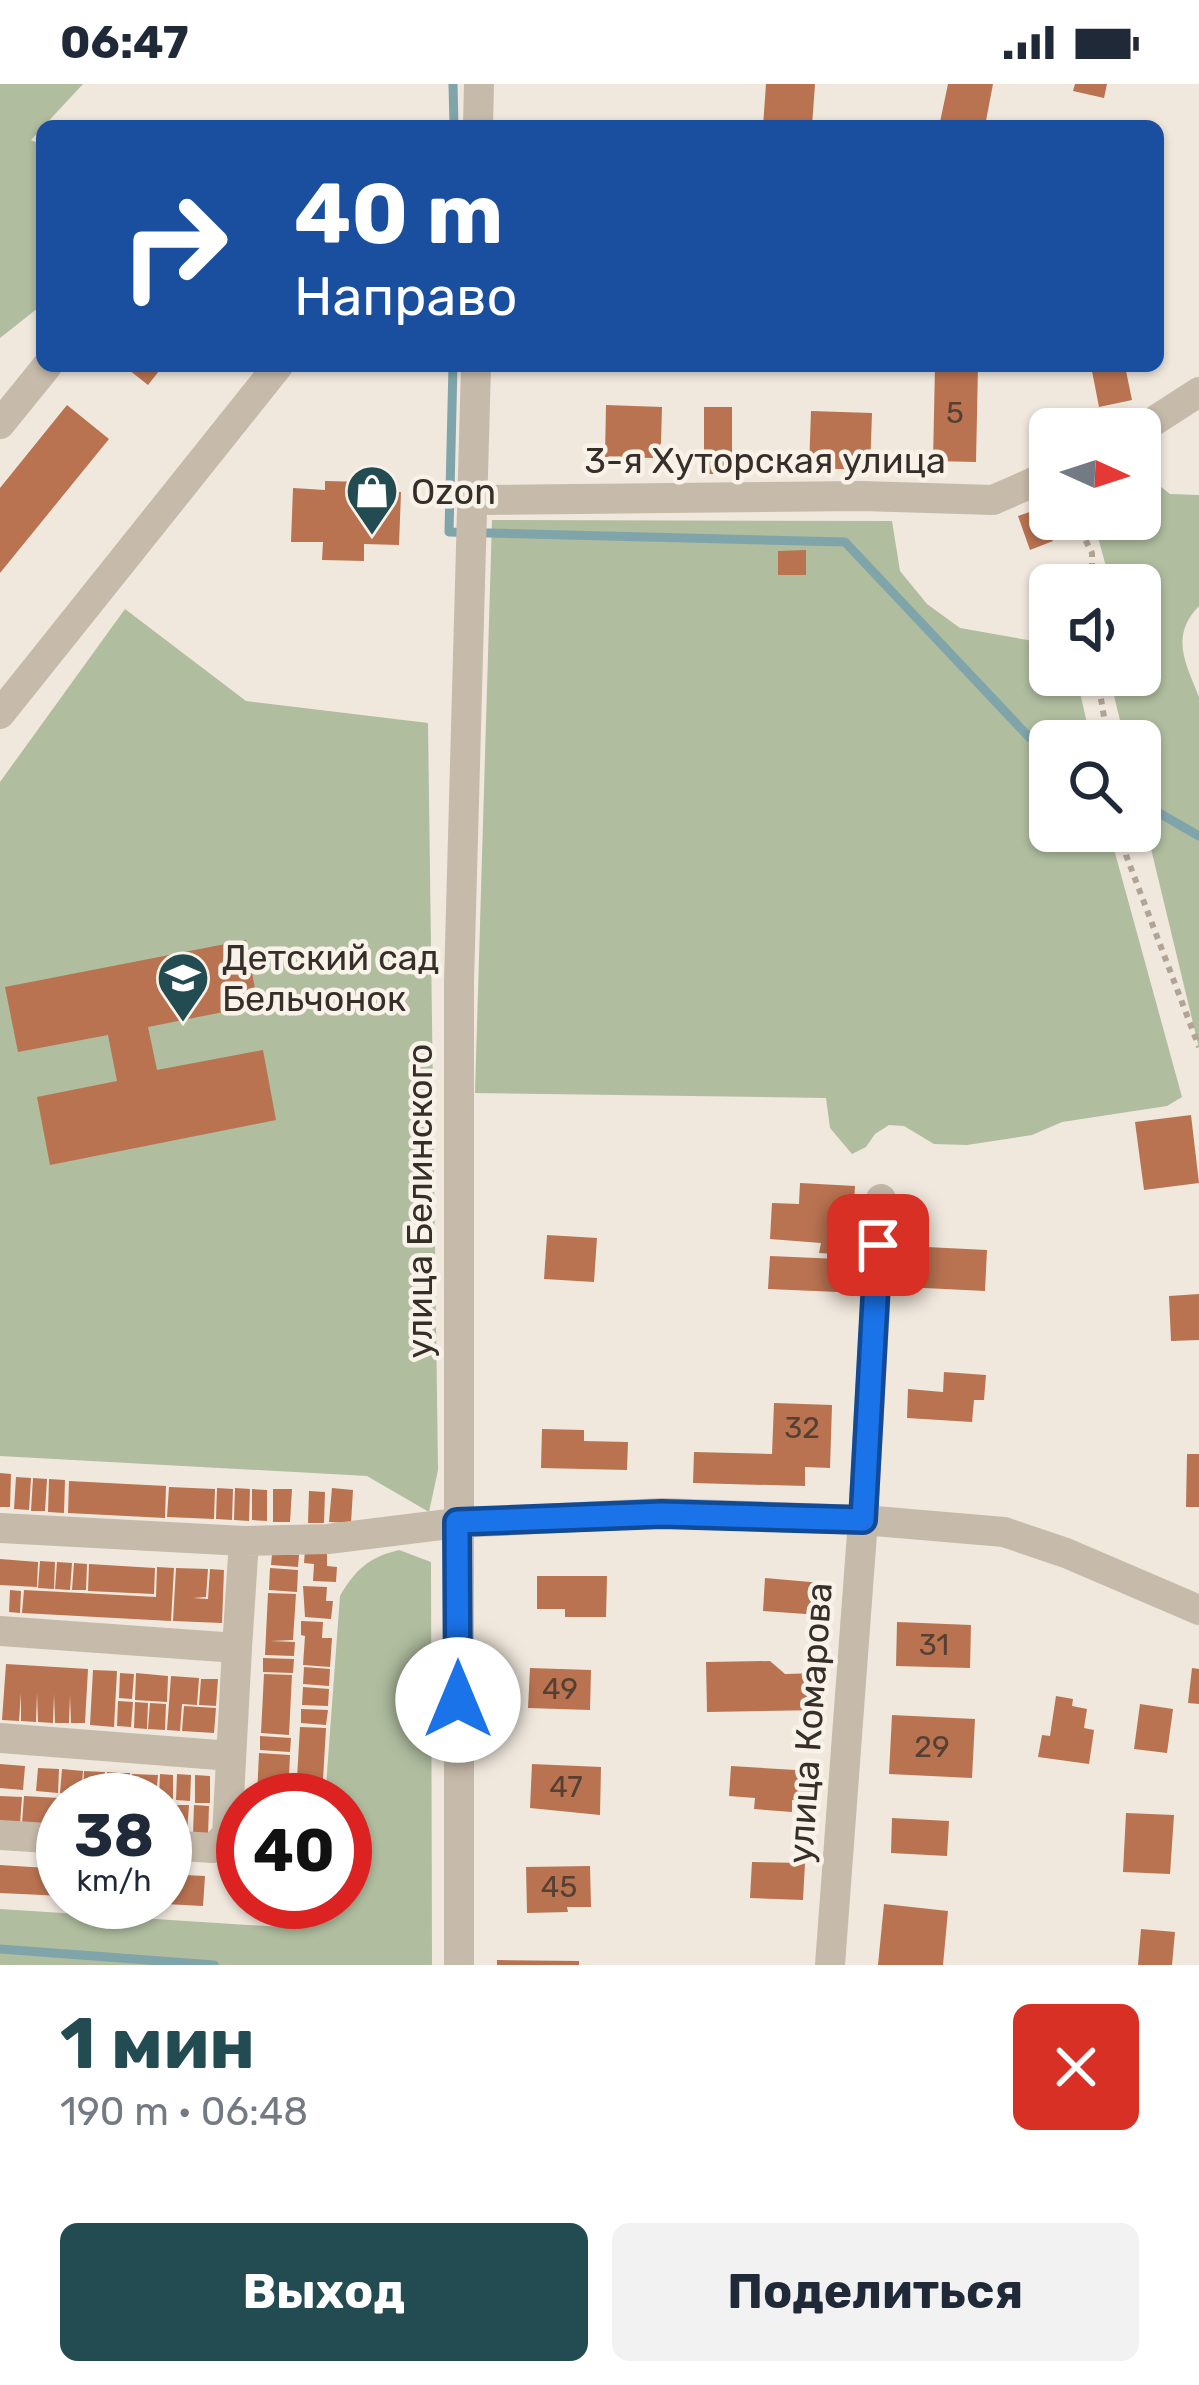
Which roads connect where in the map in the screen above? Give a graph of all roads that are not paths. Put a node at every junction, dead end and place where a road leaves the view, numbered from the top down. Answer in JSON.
{"nodes":[{"id":1,"x":479,"y":84,"type":"edge"},
{"id":2,"x":477,"y":120,"type":"edge"},
{"id":3,"x":41,"y":372,"type":"edge"},
{"id":4,"x":273,"y":372,"type":"edge"},
{"id":5,"x":476,"y":372,"type":"edge"},
{"id":6,"x":1199,"y":392,"type":"edge"},
{"id":7,"x":1161,"y":416,"type":"edge"},
{"id":8,"x":0,"y":424,"type":"edge"},
{"id":9,"x":1029,"y":484,"type":"edge"},
{"id":10,"x":474,"y":500,"type":"junction"},
{"id":11,"x":0,"y":714,"type":"edge"},
{"id":12,"x":881,"y":1199,"type":"dead end"},
{"id":13,"x":863,"y":1520,"type":"junction"},
{"id":14,"x":457,"y":1522,"type":"junction"},
{"id":15,"x":0,"y":1528,"type":"edge"},
{"id":16,"x":244,"y":1541,"type":"junction"},
{"id":17,"x":1199,"y":1610,"type":"edge"},
{"id":18,"x":0,"y":1631,"type":"edge"},
{"id":19,"x":238,"y":1648,"type":"junction"},
{"id":20,"x":0,"y":1738,"type":"edge"},
{"id":21,"x":231,"y":1756,"type":"junction"},
{"id":22,"x":0,"y":1835,"type":"edge"},
{"id":23,"x":36,"y":1837,"type":"edge"},
{"id":24,"x":192,"y":1847,"type":"edge"},
{"id":25,"x":459,"y":1965,"type":"edge"},
{"id":26,"x":830,"y":1965,"type":"edge"}],
"edges":[{"from":1,"to":2,"type":"street"},
{"from":3,"to":8,"type":"street"},
{"from":4,"to":11,"type":"street"},
{"from":5,"to":10,"type":"street","name":"улица Белинского"},
{"from":6,"to":7,"type":"street"},
{"from":9,"to":10,"type":"street","name":"3-я Хуторская улица"},
{"from":10,"to":14,"type":"street","name":"улица Белинского"},
{"from":12,"to":13,"type":"street","name":"улица Комарова"},
{"from":13,"to":14,"type":"street"},
{"from":13,"to":17,"type":"street"},
{"from":13,"to":26,"type":"street","name":"улица Комарова"},
{"from":14,"to":16,"type":"street"},
{"from":14,"to":25,"type":"street","name":"улица Белинского"},
{"from":15,"to":16,"type":"street"},
{"from":16,"to":19,"type":"street"},
{"from":18,"to":19,"type":"street"},
{"from":19,"to":21,"type":"street"},
{"from":20,"to":21,"type":"street"},
{"from":21,"to":24,"type":"street"},
{"from":22,"to":23,"type":"street"}]}
